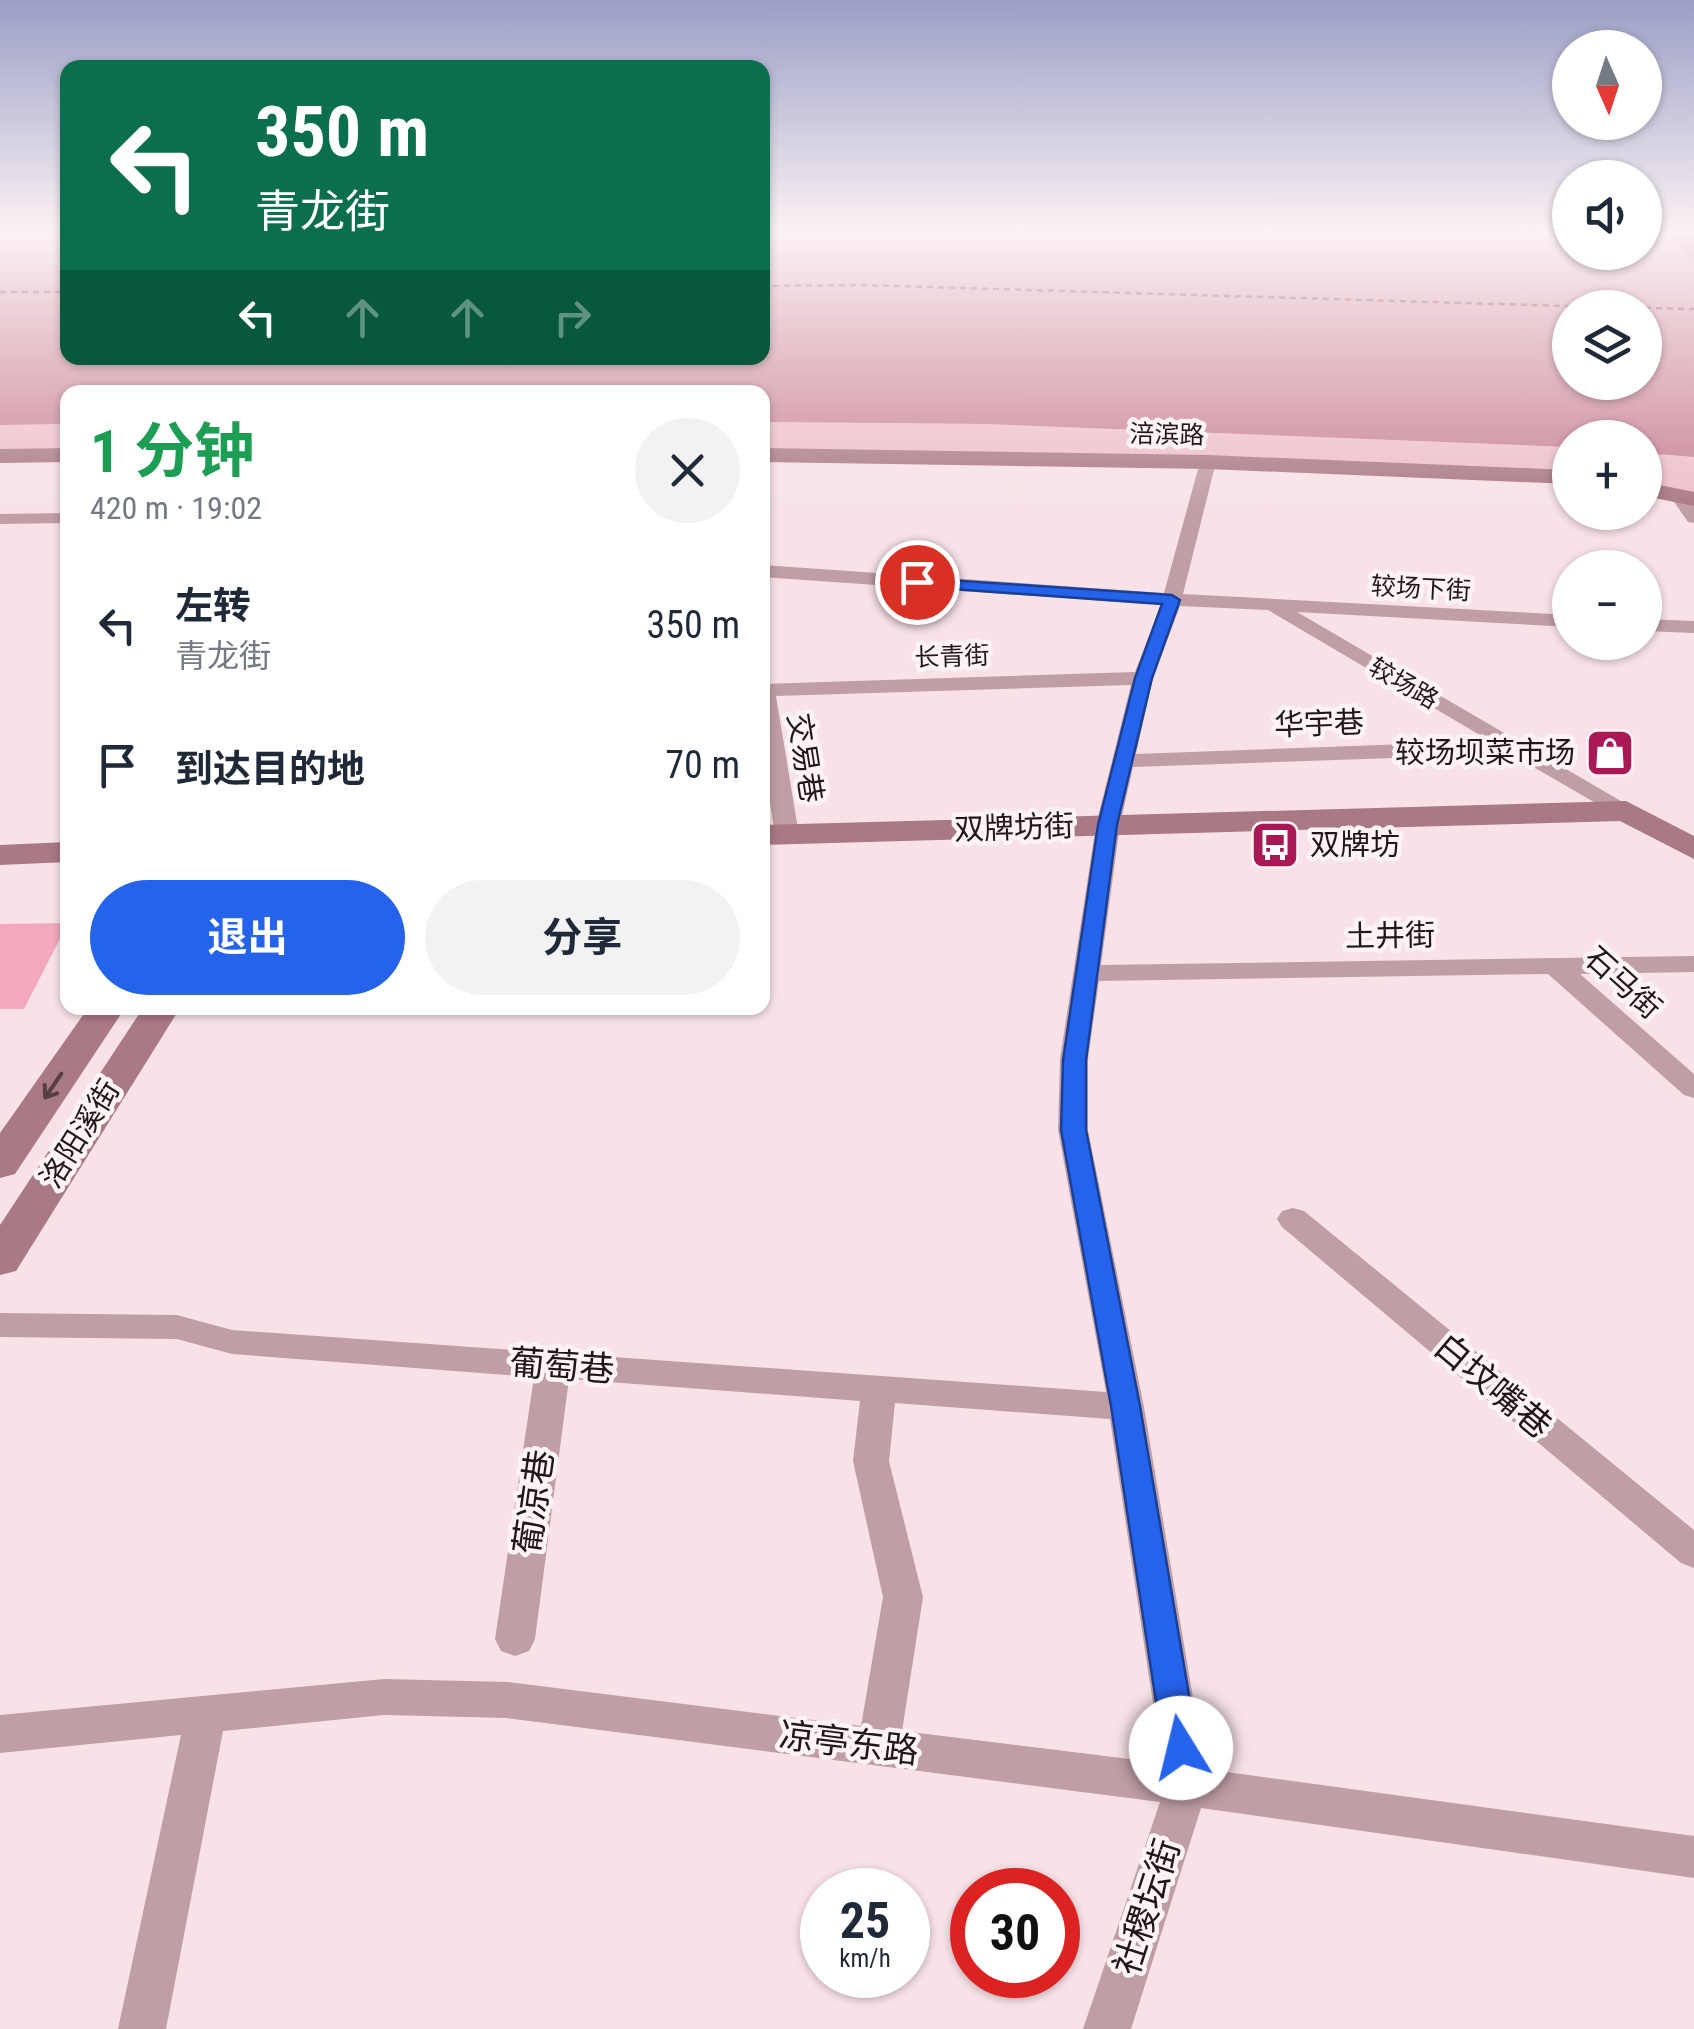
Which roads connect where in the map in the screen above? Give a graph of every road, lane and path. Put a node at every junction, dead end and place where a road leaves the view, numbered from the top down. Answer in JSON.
{"nodes":[{"id":1,"x":60,"y":455,"type":"edge"},
{"id":2,"x":770,"y":455,"type":"edge"},
{"id":3,"x":0,"y":456,"type":"edge"},
{"id":4,"x":1208,"y":462,"type":"junction"},
{"id":5,"x":1552,"y":476,"type":"edge"},
{"id":6,"x":1662,"y":492,"type":"edge"},
{"id":7,"x":1687,"y":497,"type":"edge"},
{"id":8,"x":60,"y":518,"type":"edge"},
{"id":9,"x":1694,"y":518,"type":"edge"},
{"id":10,"x":0,"y":519,"type":"edge"},
{"id":11,"x":770,"y":571,"type":"edge"},
{"id":12,"x":1172,"y":600,"type":"junction"},
{"id":13,"x":1270,"y":605,"type":"junction"},
{"id":14,"x":1552,"y":620,"type":"edge"},
{"id":15,"x":1662,"y":625,"type":"edge"},
{"id":16,"x":1694,"y":627,"type":"edge"},
{"id":17,"x":1143,"y":678,"type":"junction"},
{"id":18,"x":770,"y":690,"type":"edge"},
{"id":19,"x":1514,"y":747,"type":"junction"},
{"id":20,"x":1126,"y":761,"type":"junction"},
{"id":21,"x":770,"y":775,"type":"edge"},
{"id":22,"x":1626,"y":811,"type":"junction"},
{"id":23,"x":1108,"y":825,"type":"junction"},
{"id":24,"x":775,"y":835,"type":"edge"},
{"id":25,"x":1694,"y":849,"type":"edge"},
{"id":26,"x":60,"y":852,"type":"edge"},
{"id":27,"x":0,"y":855,"type":"edge"},
{"id":28,"x":1694,"y":964,"type":"edge"},
{"id":29,"x":1555,"y":966,"type":"junction"},
{"id":30,"x":1087,"y":973,"type":"junction"},
{"id":31,"x":101,"y":1015,"type":"edge"},
{"id":32,"x":157,"y":1015,"type":"edge"},
{"id":33,"x":1694,"y":1089,"type":"edge"},
{"id":34,"x":0,"y":1164,"type":"edge"},
{"id":35,"x":1293,"y":1219,"type":"dead end"},
{"id":36,"x":0,"y":1260,"type":"edge"},
{"id":37,"x":0,"y":1325,"type":"edge"},
{"id":38,"x":553,"y":1366,"type":"junction"},
{"id":39,"x":878,"y":1389,"type":"junction"},
{"id":40,"x":1126,"y":1406,"type":"junction"},
{"id":41,"x":1694,"y":1552,"type":"edge"},
{"id":42,"x":515,"y":1639,"type":"dead end"},
{"id":43,"x":206,"y":1713,"type":"junction"},
{"id":44,"x":0,"y":1734,"type":"edge"},
{"id":45,"x":878,"y":1747,"type":"junction"},
{"id":46,"x":1187,"y":1786,"type":"junction"},
{"id":47,"x":1694,"y":1857,"type":"edge"},
{"id":48,"x":142,"y":2029,"type":"edge"},
{"id":49,"x":1107,"y":2029,"type":"edge"}],
"edges":[{"from":1,"to":3,"type":"street"},
{"from":2,"to":4,"type":"street","name":"涪滨路"},
{"from":4,"to":5,"type":"street","name":"涪滨路"},
{"from":4,"to":12,"type":"street"},
{"from":6,"to":7,"type":"street"},
{"from":7,"to":9,"type":"street"},
{"from":8,"to":10,"type":"street"},
{"from":11,"to":12,"type":"street","name":"较场下街"},
{"from":12,"to":13,"type":"street","name":"较场下街"},
{"from":12,"to":17,"type":"street"},
{"from":13,"to":14,"type":"street","name":"较场下街"},
{"from":13,"to":19,"type":"street","name":"较场路"},
{"from":15,"to":16,"type":"street"},
{"from":17,"to":18,"type":"street","name":"长青街"},
{"from":17,"to":20,"type":"street"},
{"from":19,"to":20,"type":"street","name":"华宇巷"},
{"from":19,"to":22,"type":"street","name":"较场路"},
{"from":20,"to":23,"type":"street"},
{"from":21,"to":24,"type":"street","name":"交易巷"},
{"from":22,"to":23,"type":"street","name":"双牌坊街"},
{"from":22,"to":25,"type":"street","name":"较场路"},
{"from":23,"to":24,"type":"street","name":"双牌坊街"},
{"from":23,"to":30,"type":"street"},
{"from":26,"to":27,"type":"street"},
{"from":28,"to":29,"type":"street","name":"土井街"},
{"from":29,"to":30,"type":"street","name":"土井街"},
{"from":29,"to":33,"type":"street","name":"石马街"},
{"from":30,"to":40,"type":"street"},
{"from":31,"to":34,"type":"street","name":"洛阳溪街","one_way":true},
{"from":32,"to":36,"type":"street","name":"洛阳溪街"},
{"from":35,"to":41,"type":"street","name":"白坟嘴巷"},
{"from":37,"to":38,"type":"street","name":"葡萄巷"},
{"from":38,"to":39,"type":"street","name":"葡萄巷"},
{"from":38,"to":42,"type":"street","name":"葡凉巷"},
{"from":39,"to":40,"type":"street","name":"葡萄巷"},
{"from":39,"to":45,"type":"street"},
{"from":40,"to":46,"type":"street"},
{"from":43,"to":44,"type":"street","name":"凉亭东路"},
{"from":43,"to":45,"type":"street","name":"凉亭东路"},
{"from":43,"to":48,"type":"street"},
{"from":45,"to":46,"type":"street","name":"凉亭东路"},
{"from":46,"to":47,"type":"street","name":"凉亭东路"},
{"from":46,"to":49,"type":"street","name":"社稷坛街"}]}
